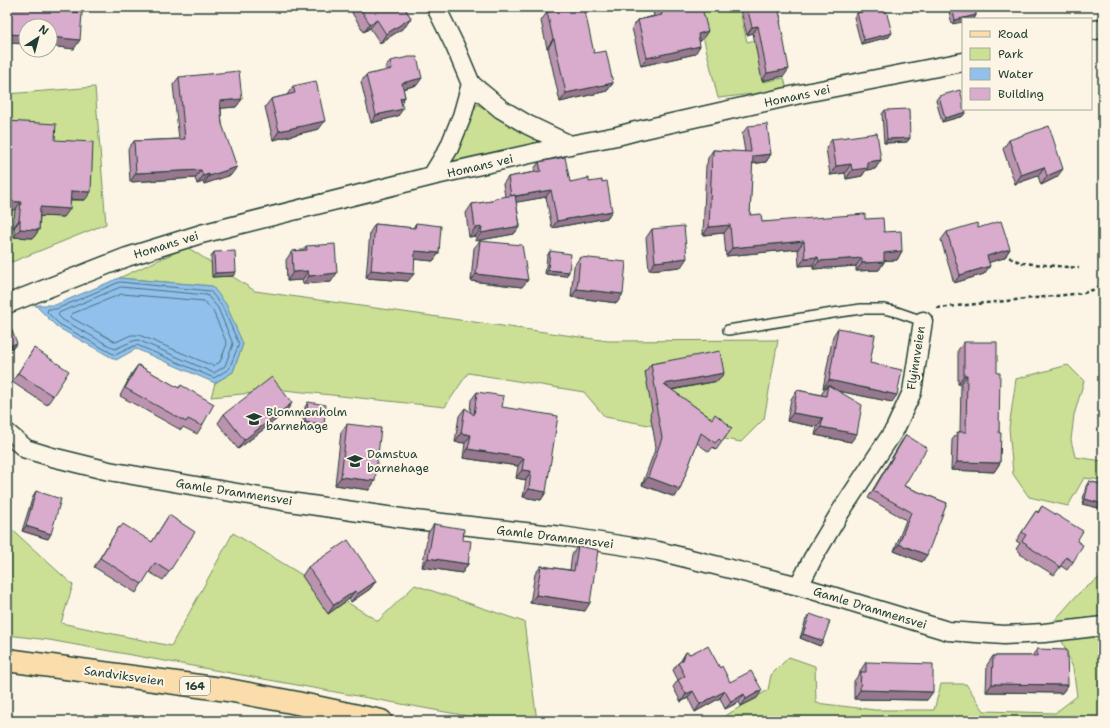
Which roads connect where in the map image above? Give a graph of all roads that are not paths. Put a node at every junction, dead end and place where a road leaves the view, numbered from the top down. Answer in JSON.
{"nodes":[{"id":1,"x":436,"y":7,"type":"edge"},
{"id":2,"x":1103,"y":28,"type":"edge"},
{"id":3,"x":1092,"y":31,"type":"edge"},
{"id":4,"x":962,"y":62,"type":"edge"},
{"id":5,"x":471,"y":84,"type":"junction"},
{"id":6,"x":570,"y":145,"type":"junction"},
{"id":7,"x":432,"y":176,"type":"junction"},
{"id":8,"x":7,"y":304,"type":"edge"},
{"id":9,"x":922,"y":321,"type":"joint"},
{"id":10,"x":728,"y":330,"type":"dead end"},
{"id":11,"x":7,"y":433,"type":"edge"},
{"id":12,"x":799,"y":586,"type":"junction"},
{"id":13,"x":1103,"y":626,"type":"edge"},
{"id":14,"x":7,"y":660,"type":"edge"},
{"id":15,"x":381,"y":721,"type":"edge"}],
"edges":[{"from":1,"to":5,"type":"street"},
{"from":2,"to":3,"type":"street"},
{"from":4,"to":6,"type":"street","name":"Homans vei"},
{"from":5,"to":6,"type":"street"},
{"from":5,"to":7,"type":"street"},
{"from":6,"to":7,"type":"street","name":"Homans vei"},
{"from":7,"to":8,"type":"street","name":"Homans vei"},
{"from":9,"to":10,"type":"lane","name":"Flyinnveien"},
{"from":9,"to":12,"type":"street","name":"Flyinnveien"},
{"from":11,"to":12,"type":"street","name":"Gamle Drammensvei"},
{"from":12,"to":13,"type":"street","name":"Gamle Drammensvei"},
{"from":14,"to":15,"type":"main road","name":"Sandviksveien","number":"164"}]}
